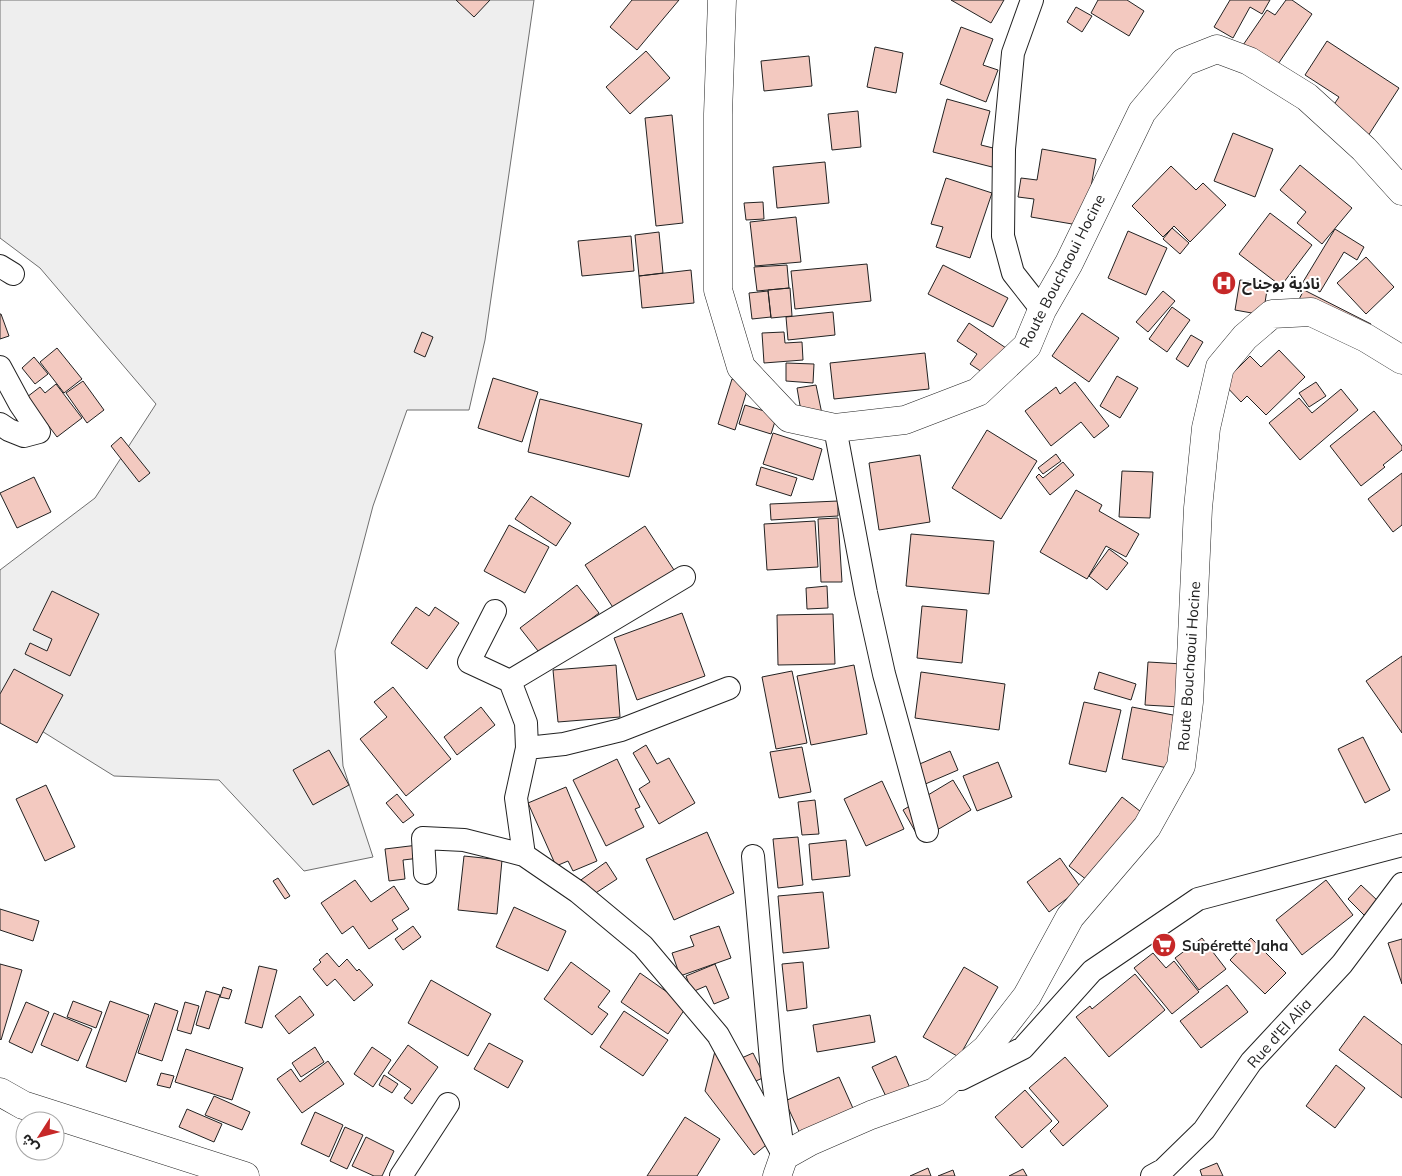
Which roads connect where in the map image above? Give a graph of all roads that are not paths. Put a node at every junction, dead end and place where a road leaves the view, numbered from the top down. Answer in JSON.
{"nodes":[{"id":1,"x":722,"y":0,"type":"edge"},
{"id":2,"x":1032,"y":0,"type":"edge"},
{"id":3,"x":1402,"y":191,"type":"edge"},
{"id":4,"x":1042,"y":310,"type":"junction"},
{"id":5,"x":1402,"y":360,"type":"edge"},
{"id":6,"x":0,"y":367,"type":"edge"},
{"id":7,"x":0,"y":424,"type":"edge"},
{"id":8,"x":835,"y":428,"type":"junction"},
{"id":9,"x":684,"y":577,"type":"dead end"},
{"id":10,"x":494,"y":611,"type":"dead end"},
{"id":11,"x":510,"y":681,"type":"junction"},
{"id":12,"x":729,"y":688,"type":"dead end"},
{"id":13,"x":527,"y":748,"type":"junction"},
{"id":14,"x":927,"y":831,"type":"dead end"},
{"id":15,"x":1402,"y":845,"type":"edge"},
{"id":16,"x":524,"y":855,"type":"junction"},
{"id":17,"x":753,"y":856,"type":"dead end"},
{"id":18,"x":425,"y":873,"type":"dead end"},
{"id":19,"x":1402,"y":884,"type":"edge"},
{"id":20,"x":0,"y":1092,"type":"edge"},
{"id":21,"x":935,"y":1092,"type":"junction"},
{"id":22,"x":448,"y":1104,"type":"dead end"},
{"id":23,"x":780,"y":1166,"type":"edge"},
{"id":24,"x":245,"y":1176,"type":"edge"},
{"id":25,"x":401,"y":1176,"type":"edge"},
{"id":26,"x":1152,"y":1176,"type":"edge"}],
"edges":[{"from":1,"to":8,"type":"street","name":"Route Bouchaoui Hocine"},
{"from":2,"to":4,"type":"street"},
{"from":3,"to":4,"type":"street","name":"Route Bouchaoui Hocine"},
{"from":4,"to":8,"type":"street","name":"Route Bouchaoui Hocine"},
{"from":5,"to":21,"type":"street","name":"Route Bouchaoui Hocine"},
{"from":6,"to":7,"type":"street"},
{"from":8,"to":14,"type":"street"},
{"from":9,"to":11,"type":"street"},
{"from":10,"to":11,"type":"street"},
{"from":11,"to":13,"type":"street"},
{"from":12,"to":13,"type":"street"},
{"from":13,"to":16,"type":"street"},
{"from":15,"to":21,"type":"street"},
{"from":16,"to":18,"type":"street"},
{"from":16,"to":23,"type":"street"},
{"from":17,"to":23,"type":"street"},
{"from":19,"to":26,"type":"street","name":"Rue d'El Alia"},
{"from":20,"to":24,"type":"street"},
{"from":21,"to":23,"type":"street","name":"Route Bouchaoui Hocine"},
{"from":22,"to":25,"type":"street"}]}
